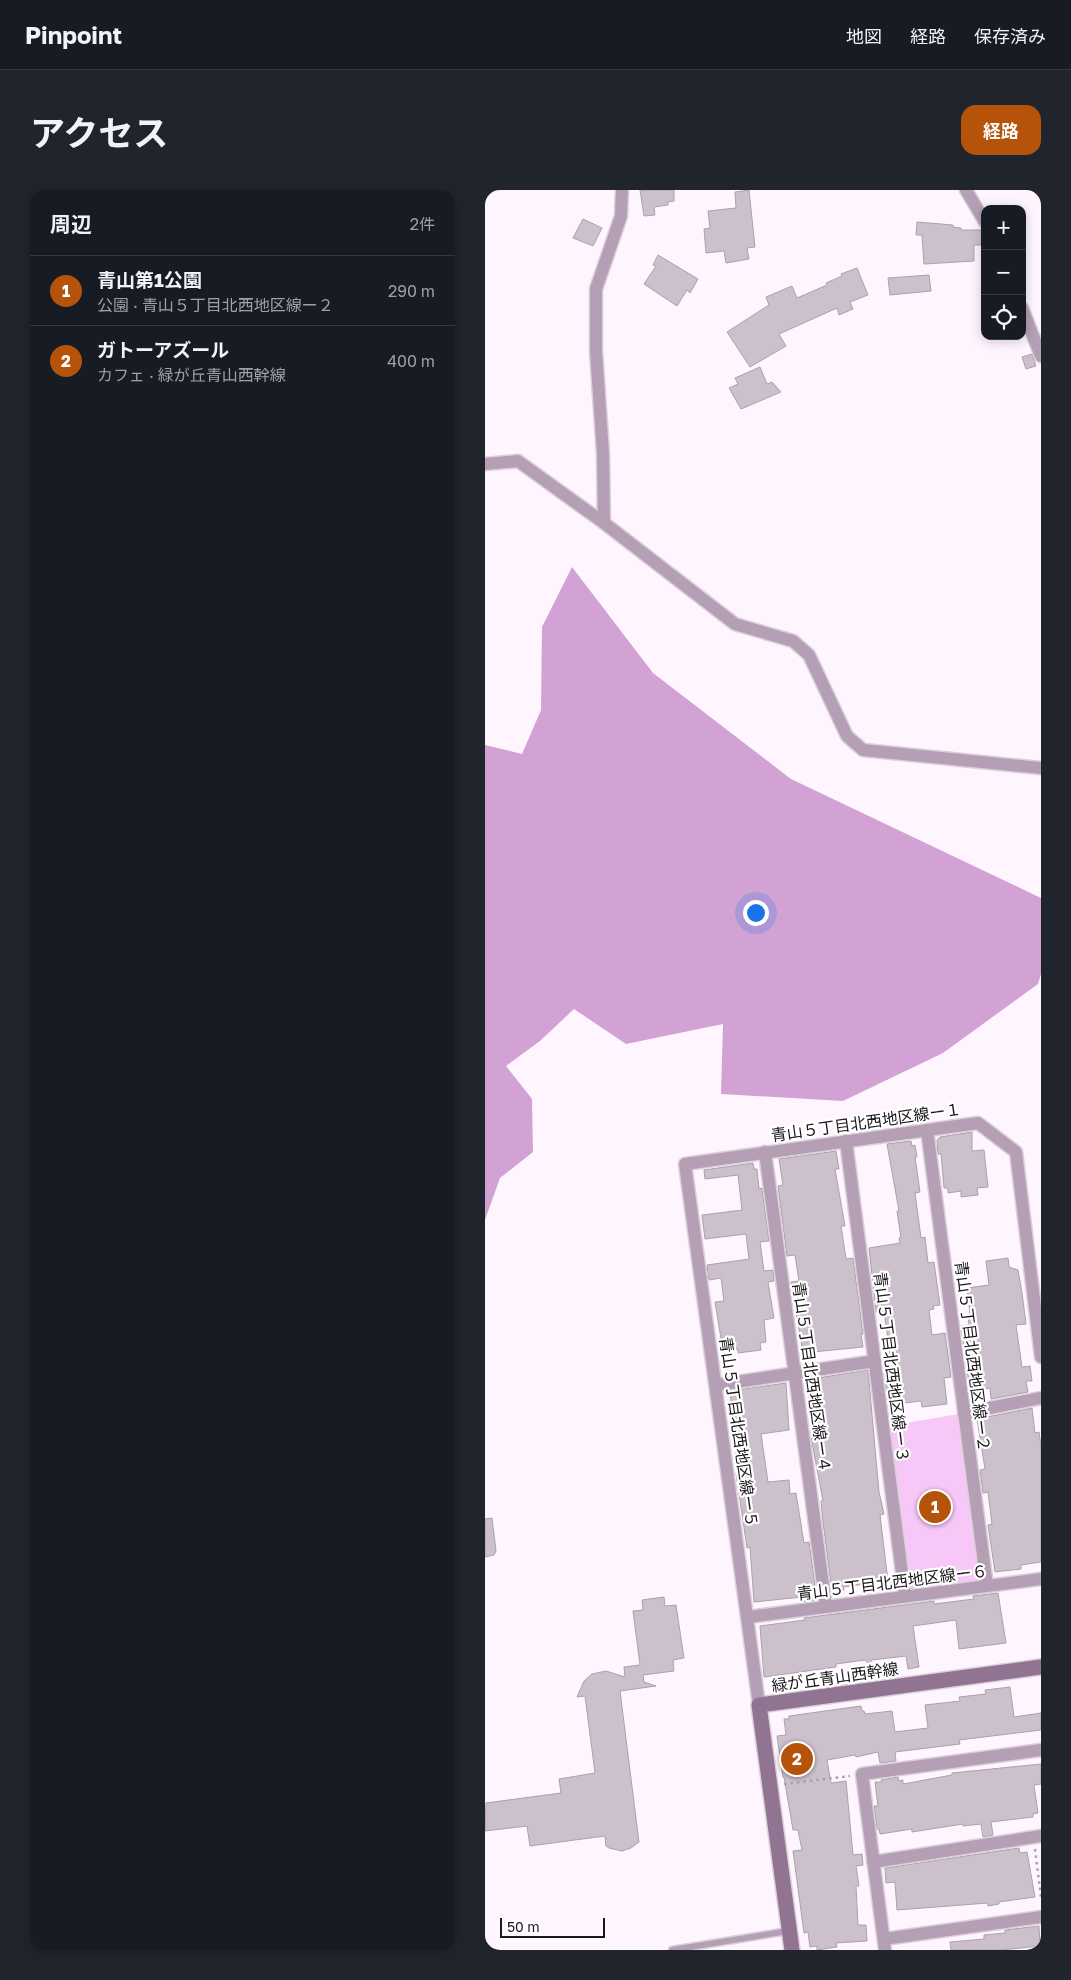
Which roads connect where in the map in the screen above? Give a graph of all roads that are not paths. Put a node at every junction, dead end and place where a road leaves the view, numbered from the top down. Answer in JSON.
{"nodes":[{"id":1,"x":622,"y":190,"type":"edge"},
{"id":2,"x":966,"y":190,"type":"edge"},
{"id":3,"x":981,"y":215,"type":"edge"},
{"id":4,"x":1026,"y":318,"type":"edge"},
{"id":5,"x":1041,"y":356,"type":"edge"},
{"id":6,"x":485,"y":464,"type":"edge"},
{"id":7,"x":604,"y":523,"type":"junction"},
{"id":8,"x":1041,"y":768,"type":"edge"},
{"id":9,"x":927,"y":1130,"type":"junction"},
{"id":10,"x":846,"y":1142,"type":"junction"},
{"id":11,"x":765,"y":1152,"type":"junction"},
{"id":12,"x":685,"y":1164,"type":"joint"},
{"id":13,"x":1041,"y":1357,"type":"edge"},
{"id":14,"x":875,"y":1362,"type":"junction"},
{"id":15,"x":795,"y":1375,"type":"junction"},
{"id":16,"x":717,"y":1385,"type":"junction"},
{"id":17,"x":1041,"y":1398,"type":"edge"},
{"id":18,"x":964,"y":1413,"type":"junction"},
{"id":19,"x":1041,"y":1579,"type":"edge"},
{"id":20,"x":987,"y":1586,"type":"junction"},
{"id":21,"x":905,"y":1596,"type":"junction"},
{"id":22,"x":826,"y":1606,"type":"junction"},
{"id":23,"x":748,"y":1617,"type":"junction"},
{"id":24,"x":1041,"y":1667,"type":"edge"},
{"id":25,"x":759,"y":1705,"type":"junction"},
{"id":26,"x":1041,"y":1750,"type":"edge"},
{"id":27,"x":1037,"y":1837,"type":"edge"},
{"id":28,"x":873,"y":1862,"type":"junction"},
{"id":29,"x":1041,"y":1917,"type":"edge"},
{"id":30,"x":790,"y":1930,"type":"junction"},
{"id":31,"x":885,"y":1944,"type":"edge"},
{"id":32,"x":672,"y":1950,"type":"edge"},
{"id":33,"x":792,"y":1950,"type":"edge"}],
"edges":[{"from":1,"to":7,"type":"street"},
{"from":2,"to":3,"type":"street"},
{"from":4,"to":5,"type":"street"},
{"from":6,"to":7,"type":"street"},
{"from":7,"to":8,"type":"street"},
{"from":9,"to":10,"type":"street","name":"青山５丁目北西地区線ー１"},
{"from":9,"to":13,"type":"street","name":"青山５丁目北西地区線ー１"},
{"from":9,"to":18,"type":"street","name":"青山５丁目北西地区線ー２"},
{"from":10,"to":11,"type":"street","name":"青山５丁目北西地区線ー１"},
{"from":10,"to":14,"type":"street","name":"青山５丁目北西地区線ー３"},
{"from":11,"to":12,"type":"street","name":"青山５丁目北西地区線ー１"},
{"from":11,"to":15,"type":"street","name":"青山５丁目北西地区線ー４"},
{"from":12,"to":16,"type":"street","name":"青山５丁目北西地区線ー５"},
{"from":14,"to":15,"type":"street"},
{"from":14,"to":21,"type":"street","name":"青山５丁目北西地区線ー３"},
{"from":15,"to":16,"type":"street"},
{"from":15,"to":22,"type":"street","name":"青山５丁目北西地区線ー４"},
{"from":16,"to":23,"type":"street","name":"青山５丁目北西地区線ー５"},
{"from":17,"to":18,"type":"street"},
{"from":18,"to":20,"type":"street","name":"青山５丁目北西地区線ー２"},
{"from":19,"to":20,"type":"street","name":"青山５丁目北西地区線ー６"},
{"from":20,"to":21,"type":"street","name":"青山５丁目北西地区線ー６"},
{"from":21,"to":22,"type":"street","name":"青山５丁目北西地区線ー６"},
{"from":22,"to":23,"type":"street","name":"青山５丁目北西地区線ー６"},
{"from":23,"to":25,"type":"street","name":"青山５丁目北西地区線ー５"},
{"from":24,"to":25,"type":"street","name":"緑が丘青山西幹線"},
{"from":25,"to":30,"type":"street","name":"緑が丘青山西幹線"},
{"from":26,"to":28,"type":"street"},
{"from":27,"to":28,"type":"street"},
{"from":28,"to":31,"type":"street"},
{"from":29,"to":31,"type":"street"},
{"from":30,"to":32,"type":"lane"},
{"from":30,"to":33,"type":"street","name":"緑が丘青山西幹線"}]}
